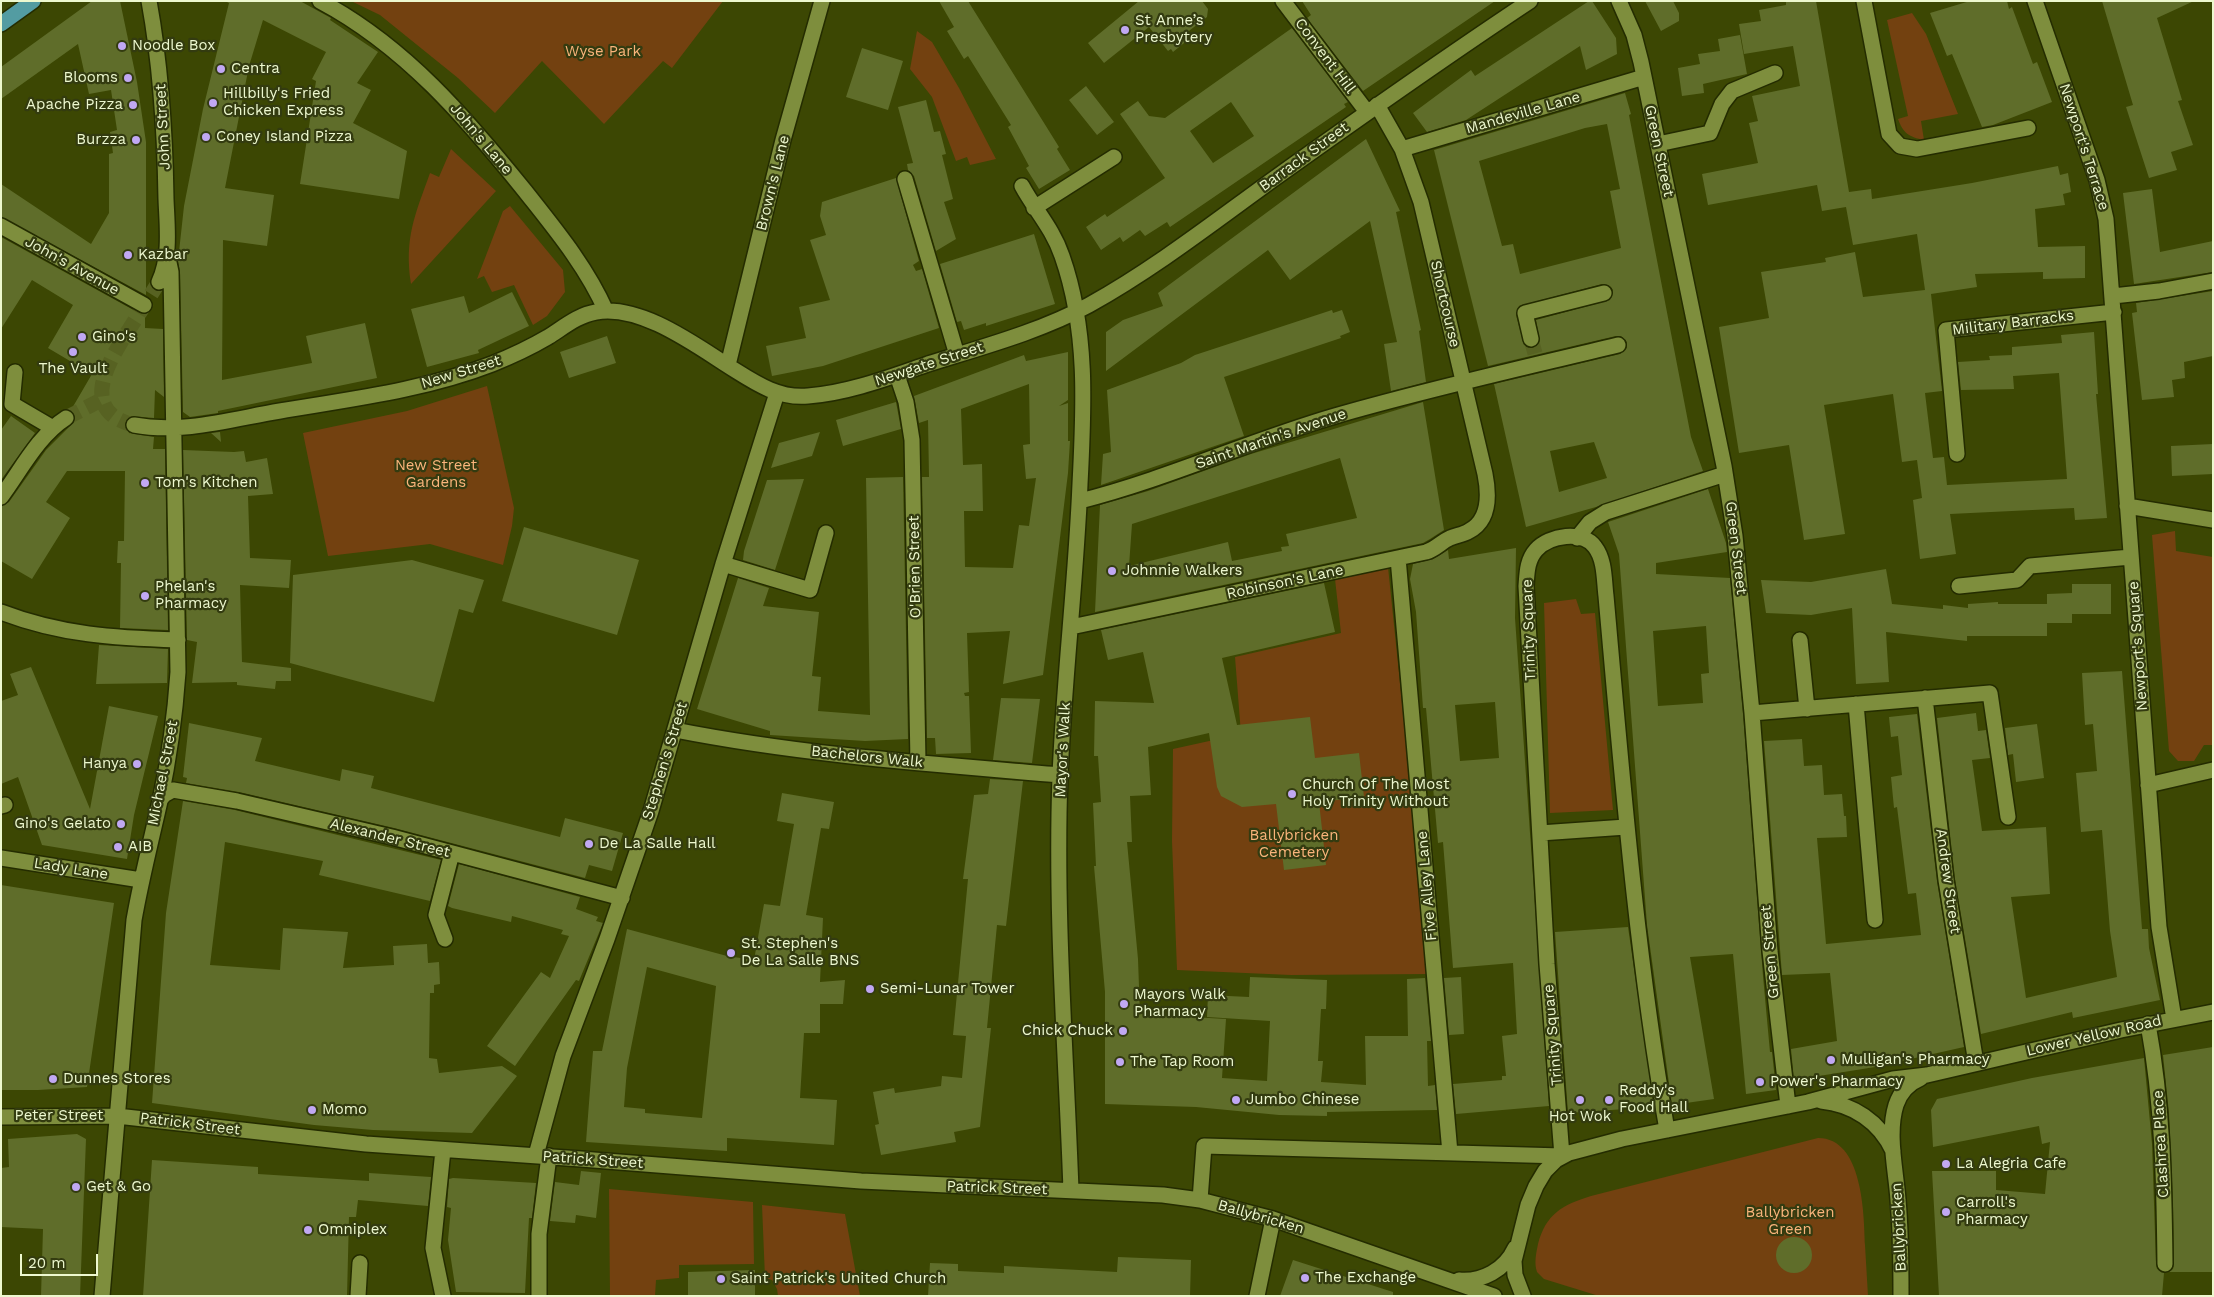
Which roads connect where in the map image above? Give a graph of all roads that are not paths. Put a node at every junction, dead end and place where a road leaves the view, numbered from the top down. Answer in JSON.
{"nodes":[{"id":1,"x":33,"y":1,"type":"edge"},
{"id":2,"x":149,"y":1,"type":"edge"},
{"id":3,"x":320,"y":1,"type":"edge"},
{"id":4,"x":822,"y":1,"type":"edge"},
{"id":5,"x":1530,"y":1,"type":"edge"},
{"id":6,"x":1619,"y":1,"type":"edge"},
{"id":7,"x":1864,"y":1,"type":"edge"},
{"id":8,"x":2035,"y":1,"type":"edge"},
{"id":9,"x":1285,"y":4,"type":"edge"},
{"id":10,"x":1,"y":24,"type":"edge"},
{"id":11,"x":1775,"y":73,"type":"dead end"},
{"id":12,"x":1644,"y":77,"type":"junction"},
{"id":13,"x":1372,"y":109,"type":"junction"},
{"id":14,"x":2028,"y":128,"type":"dead end"},
{"id":15,"x":1658,"y":144,"type":"junction"},
{"id":16,"x":1402,"y":148,"type":"junction"},
{"id":17,"x":1114,"y":157,"type":"dead end"},
{"id":18,"x":905,"y":179,"type":"dead end"},
{"id":19,"x":1022,"y":186,"type":"dead end"},
{"id":20,"x":1034,"y":208,"type":"junction"},
{"id":21,"x":1,"y":226,"type":"edge"},
{"id":22,"x":166,"y":253,"type":"junction"},
{"id":23,"x":2213,"y":281,"type":"edge"},
{"id":24,"x":159,"y":282,"type":"tunnel mouth"},
{"id":25,"x":1604,"y":293,"type":"dead end"},
{"id":26,"x":2114,"y":304,"type":"junction"},
{"id":27,"x":144,"y":305,"type":"dead end"},
{"id":28,"x":606,"y":311,"type":"junction"},
{"id":29,"x":1077,"y":311,"type":"junction"},
{"id":30,"x":1531,"y":339,"type":"tunnel mouth"},
{"id":31,"x":1618,"y":345,"type":"dead end"},
{"id":32,"x":957,"y":355,"type":"junction"},
{"id":33,"x":728,"y":365,"type":"junction"},
{"id":34,"x":15,"y":372,"type":"dead end"},
{"id":35,"x":897,"y":375,"type":"junction"},
{"id":36,"x":1464,"y":382,"type":"junction"},
{"id":37,"x":777,"y":392,"type":"junction"},
{"id":38,"x":66,"y":418,"type":"tunnel mouth"},
{"id":39,"x":134,"y":425,"type":"tunnel mouth"},
{"id":40,"x":53,"y":428,"type":"junction"},
{"id":41,"x":173,"y":428,"type":"junction"},
{"id":42,"x":1957,"y":454,"type":"dead end"},
{"id":43,"x":1725,"y":474,"type":"junction"},
{"id":44,"x":1,"y":497,"type":"edge"},
{"id":45,"x":1080,"y":501,"type":"junction"},
{"id":46,"x":2128,"y":506,"type":"junction"},
{"id":47,"x":1486,"y":511,"type":"joint"},
{"id":48,"x":2213,"y":520,"type":"edge"},
{"id":49,"x":826,"y":533,"type":"dead end"},
{"id":50,"x":1577,"y":538,"type":"junction"},
{"id":51,"x":2131,"y":557,"type":"junction"},
{"id":52,"x":1398,"y":558,"type":"junction"},
{"id":53,"x":723,"y":564,"type":"junction"},
{"id":54,"x":1959,"y":586,"type":"dead end"},
{"id":55,"x":1,"y":612,"type":"edge"},
{"id":56,"x":1071,"y":627,"type":"junction"},
{"id":57,"x":178,"y":640,"type":"junction"},
{"id":58,"x":1800,"y":640,"type":"dead end"},
{"id":59,"x":1925,"y":698,"type":"junction"},
{"id":60,"x":1856,"y":704,"type":"junction"},
{"id":61,"x":1807,"y":709,"type":"junction"},
{"id":62,"x":1752,"y":713,"type":"junction"},
{"id":63,"x":675,"y":730,"type":"junction"},
{"id":64,"x":918,"y":762,"type":"junction"},
{"id":65,"x":2213,"y":770,"type":"edge"},
{"id":66,"x":1060,"y":775,"type":"junction"},
{"id":67,"x":2148,"y":785,"type":"junction"},
{"id":68,"x":160,"y":800,"type":"junction"},
{"id":69,"x":2008,"y":817,"type":"dead end"},
{"id":70,"x":1626,"y":827,"type":"junction"},
{"id":71,"x":1540,"y":833,"type":"junction"},
{"id":72,"x":452,"y":853,"type":"junction"},
{"id":73,"x":1,"y":858,"type":"edge"},
{"id":74,"x":141,"y":880,"type":"junction"},
{"id":75,"x":622,"y":898,"type":"junction"},
{"id":76,"x":1875,"y":920,"type":"dead end"},
{"id":77,"x":445,"y":939,"type":"dead end"},
{"id":78,"x":2213,"y":1012,"type":"edge"},
{"id":79,"x":2174,"y":1018,"type":"junction"},
{"id":80,"x":2148,"y":1024,"type":"junction"},
{"id":81,"x":1976,"y":1063,"type":"junction"},
{"id":82,"x":1927,"y":1075,"type":"junction"},
{"id":83,"x":1808,"y":1102,"type":"junction"},
{"id":84,"x":1788,"y":1106,"type":"junction"},
{"id":85,"x":116,"y":1116,"type":"junction"},
{"id":86,"x":1,"y":1117,"type":"edge"},
{"id":87,"x":1667,"y":1130,"type":"junction"},
{"id":88,"x":443,"y":1150,"type":"junction"},
{"id":89,"x":1450,"y":1153,"type":"junction"},
{"id":90,"x":543,"y":1156,"type":"junction"},
{"id":91,"x":1562,"y":1156,"type":"junction"},
{"id":92,"x":1894,"y":1158,"type":"junction"},
{"id":93,"x":1071,"y":1190,"type":"junction"},
{"id":94,"x":1200,"y":1200,"type":"junction"},
{"id":95,"x":1272,"y":1220,"type":"junction"},
{"id":96,"x":1517,"y":1244,"type":"junction"},
{"id":97,"x":360,"y":1263,"type":"dead end"},
{"id":98,"x":2165,"y":1264,"type":"dead end"},
{"id":99,"x":1445,"y":1278,"type":"junction"},
{"id":100,"x":102,"y":1296,"type":"edge"},
{"id":101,"x":358,"y":1296,"type":"edge"},
{"id":102,"x":444,"y":1296,"type":"edge"},
{"id":103,"x":539,"y":1296,"type":"edge"},
{"id":104,"x":1257,"y":1296,"type":"edge"},
{"id":105,"x":1494,"y":1296,"type":"edge"},
{"id":106,"x":1523,"y":1296,"type":"edge"},
{"id":107,"x":1901,"y":1296,"type":"edge"}],
"edges":[{"from":1,"to":10,"type":"main road"},
{"from":2,"to":22,"type":"street","name":"John Street"},
{"from":3,"to":28,"type":"street","name":"John's Lane"},
{"from":4,"to":33,"type":"street","name":"Brown's Lane"},
{"from":5,"to":13,"type":"street","name":"Barrack Street"},
{"from":6,"to":12,"type":"street","name":"Green Street"},
{"from":7,"to":14,"type":"street"},
{"from":8,"to":26,"type":"street","name":"Newport's Terrace"},
{"from":9,"to":13,"type":"street","name":"Convent Hill"},
{"from":11,"to":15,"type":"street"},
{"from":12,"to":15,"type":"street","name":"Green Street"},
{"from":12,"to":16,"type":"street","name":"Mandeville Lane"},
{"from":13,"to":16,"type":"street","name":"Shortcourse"},
{"from":13,"to":29,"type":"street","name":"Barrack Street"},
{"from":15,"to":43,"type":"street","name":"Green Street"},
{"from":16,"to":36,"type":"street","name":"Shortcourse"},
{"from":17,"to":20,"type":"street"},
{"from":18,"to":32,"type":"street"},
{"from":19,"to":20,"type":"street","name":"Mayor's Walk"},
{"from":20,"to":29,"type":"street","name":"Mayor's Walk"},
{"from":21,"to":27,"type":"street","name":"John's Avenue"},
{"from":22,"to":24,"type":"street","name":"John Street"},
{"from":22,"to":41,"type":"street","name":"John Street"},
{"from":23,"to":26,"type":"street"},
{"from":25,"to":30,"type":"street"},
{"from":26,"to":42,"type":"street","name":"Military Barracks"},
{"from":26,"to":46,"type":"street","name":"Newport's Square"},
{"from":28,"to":33,"type":"street","name":"New Street"},
{"from":28,"to":41,"type":"street","name":"New Street"},
{"from":29,"to":32,"type":"street","name":"Newgate Street"},
{"from":29,"to":45,"type":"street","name":"Mayor's Walk"},
{"from":31,"to":36,"type":"street","name":"Saint Martin's Avenue"},
{"from":32,"to":35,"type":"street","name":"Newgate Street"},
{"from":33,"to":37,"type":"street","name":"Newgate Street"},
{"from":34,"to":40,"type":"street"},
{"from":35,"to":37,"type":"street","name":"Newgate Street"},
{"from":35,"to":64,"type":"street","name":"O'Brien Street"},
{"from":36,"to":45,"type":"street","name":"Saint Martin's Avenue"},
{"from":36,"to":47,"type":"street","name":"Shortcourse"},
{"from":37,"to":53,"type":"street","name":"Stephen's Street"},
{"from":38,"to":40,"type":"street"},
{"from":39,"to":41,"type":"street"},
{"from":40,"to":44,"type":"street"},
{"from":41,"to":57,"type":"street","name":"Michael Street"},
{"from":43,"to":50,"type":"street"},
{"from":43,"to":62,"type":"street","name":"Green Street"},
{"from":45,"to":56,"type":"street","name":"Mayor's Walk"},
{"from":46,"to":48,"type":"street"},
{"from":46,"to":51,"type":"street","name":"Newport's Square"},
{"from":47,"to":52,"type":"street","name":"Robinson's Lane"},
{"from":49,"to":53,"type":"street"},
{"from":50,"to":70,"type":"street"},
{"from":50,"to":71,"type":"street","name":"Trinity Square"},
{"from":51,"to":54,"type":"street"},
{"from":51,"to":67,"type":"street","name":"Newport's Square"},
{"from":52,"to":56,"type":"street","name":"Robinson's Lane"},
{"from":52,"to":89,"type":"street","name":"Five Alley Lane"},
{"from":53,"to":63,"type":"street","name":"Stephen's Street"},
{"from":55,"to":57,"type":"street"},
{"from":56,"to":66,"type":"street","name":"Mayor's Walk"},
{"from":57,"to":68,"type":"street","name":"Michael Street"},
{"from":58,"to":61,"type":"street"},
{"from":59,"to":60,"type":"street"},
{"from":59,"to":69,"type":"street"},
{"from":59,"to":81,"type":"street","name":"Andrew Street"},
{"from":60,"to":61,"type":"street"},
{"from":60,"to":76,"type":"street"},
{"from":61,"to":62,"type":"street"},
{"from":62,"to":84,"type":"street","name":"Green Street"},
{"from":63,"to":64,"type":"street","name":"Bachelors Walk"},
{"from":63,"to":75,"type":"street","name":"Stephen's Street"},
{"from":64,"to":66,"type":"street","name":"Bachelors Walk"},
{"from":65,"to":67,"type":"street"},
{"from":66,"to":93,"type":"street","name":"Mayor's Walk"},
{"from":67,"to":79,"type":"street","name":"Newport's Square"},
{"from":68,"to":72,"type":"street","name":"Alexander Street"},
{"from":68,"to":74,"type":"street","name":"Michael Street"},
{"from":70,"to":71,"type":"street"},
{"from":70,"to":87,"type":"street"},
{"from":71,"to":91,"type":"street","name":"Trinity Square"},
{"from":72,"to":75,"type":"street","name":"Alexander Street"},
{"from":72,"to":77,"type":"street"},
{"from":73,"to":74,"type":"street","name":"Lady Lane"},
{"from":74,"to":85,"type":"street","name":"Michael Street"},
{"from":75,"to":90,"type":"street","name":"Stephen's Street"},
{"from":78,"to":79,"type":"street","name":"Lower Yellow Road"},
{"from":79,"to":80,"type":"street","name":"Lower Yellow Road"},
{"from":80,"to":81,"type":"street","name":"Lower Yellow Road"},
{"from":80,"to":98,"type":"street","name":"Clashrea Place"},
{"from":81,"to":82,"type":"street","name":"Ballybricken"},
{"from":82,"to":83,"type":"street","name":"Ballybricken"},
{"from":82,"to":92,"type":"street","name":"Ballybricken"},
{"from":83,"to":84,"type":"street","name":"Ballybricken"},
{"from":83,"to":92,"type":"street","name":"Ballybricken"},
{"from":84,"to":87,"type":"street","name":"Ballybricken"},
{"from":85,"to":86,"type":"street","name":"Peter Street"},
{"from":85,"to":88,"type":"street","name":"Patrick Street"},
{"from":85,"to":100,"type":"street","name":"Michael Street"},
{"from":87,"to":91,"type":"street","name":"Ballybricken"},
{"from":88,"to":90,"type":"street","name":"Patrick Street"},
{"from":88,"to":102,"type":"street"},
{"from":89,"to":91,"type":"street","name":"Ballybricken"},
{"from":89,"to":94,"type":"street","name":"Ballybricken"},
{"from":90,"to":93,"type":"street","name":"Patrick Street"},
{"from":90,"to":103,"type":"street","name":"Stephen's Street"},
{"from":91,"to":96,"type":"street","name":"Ballybricken"},
{"from":92,"to":107,"type":"street","name":"Ballybricken"},
{"from":93,"to":94,"type":"street","name":"Ballybricken"},
{"from":94,"to":95,"type":"street","name":"Ballybricken"},
{"from":95,"to":99,"type":"street","name":"Ballybricken"},
{"from":95,"to":104,"type":"street"},
{"from":96,"to":99,"type":"street","name":"Ballybricken"},
{"from":96,"to":106,"type":"street","name":"Ballybricken"},
{"from":97,"to":101,"type":"street"},
{"from":99,"to":105,"type":"street","name":"Ballybricken"}]}
